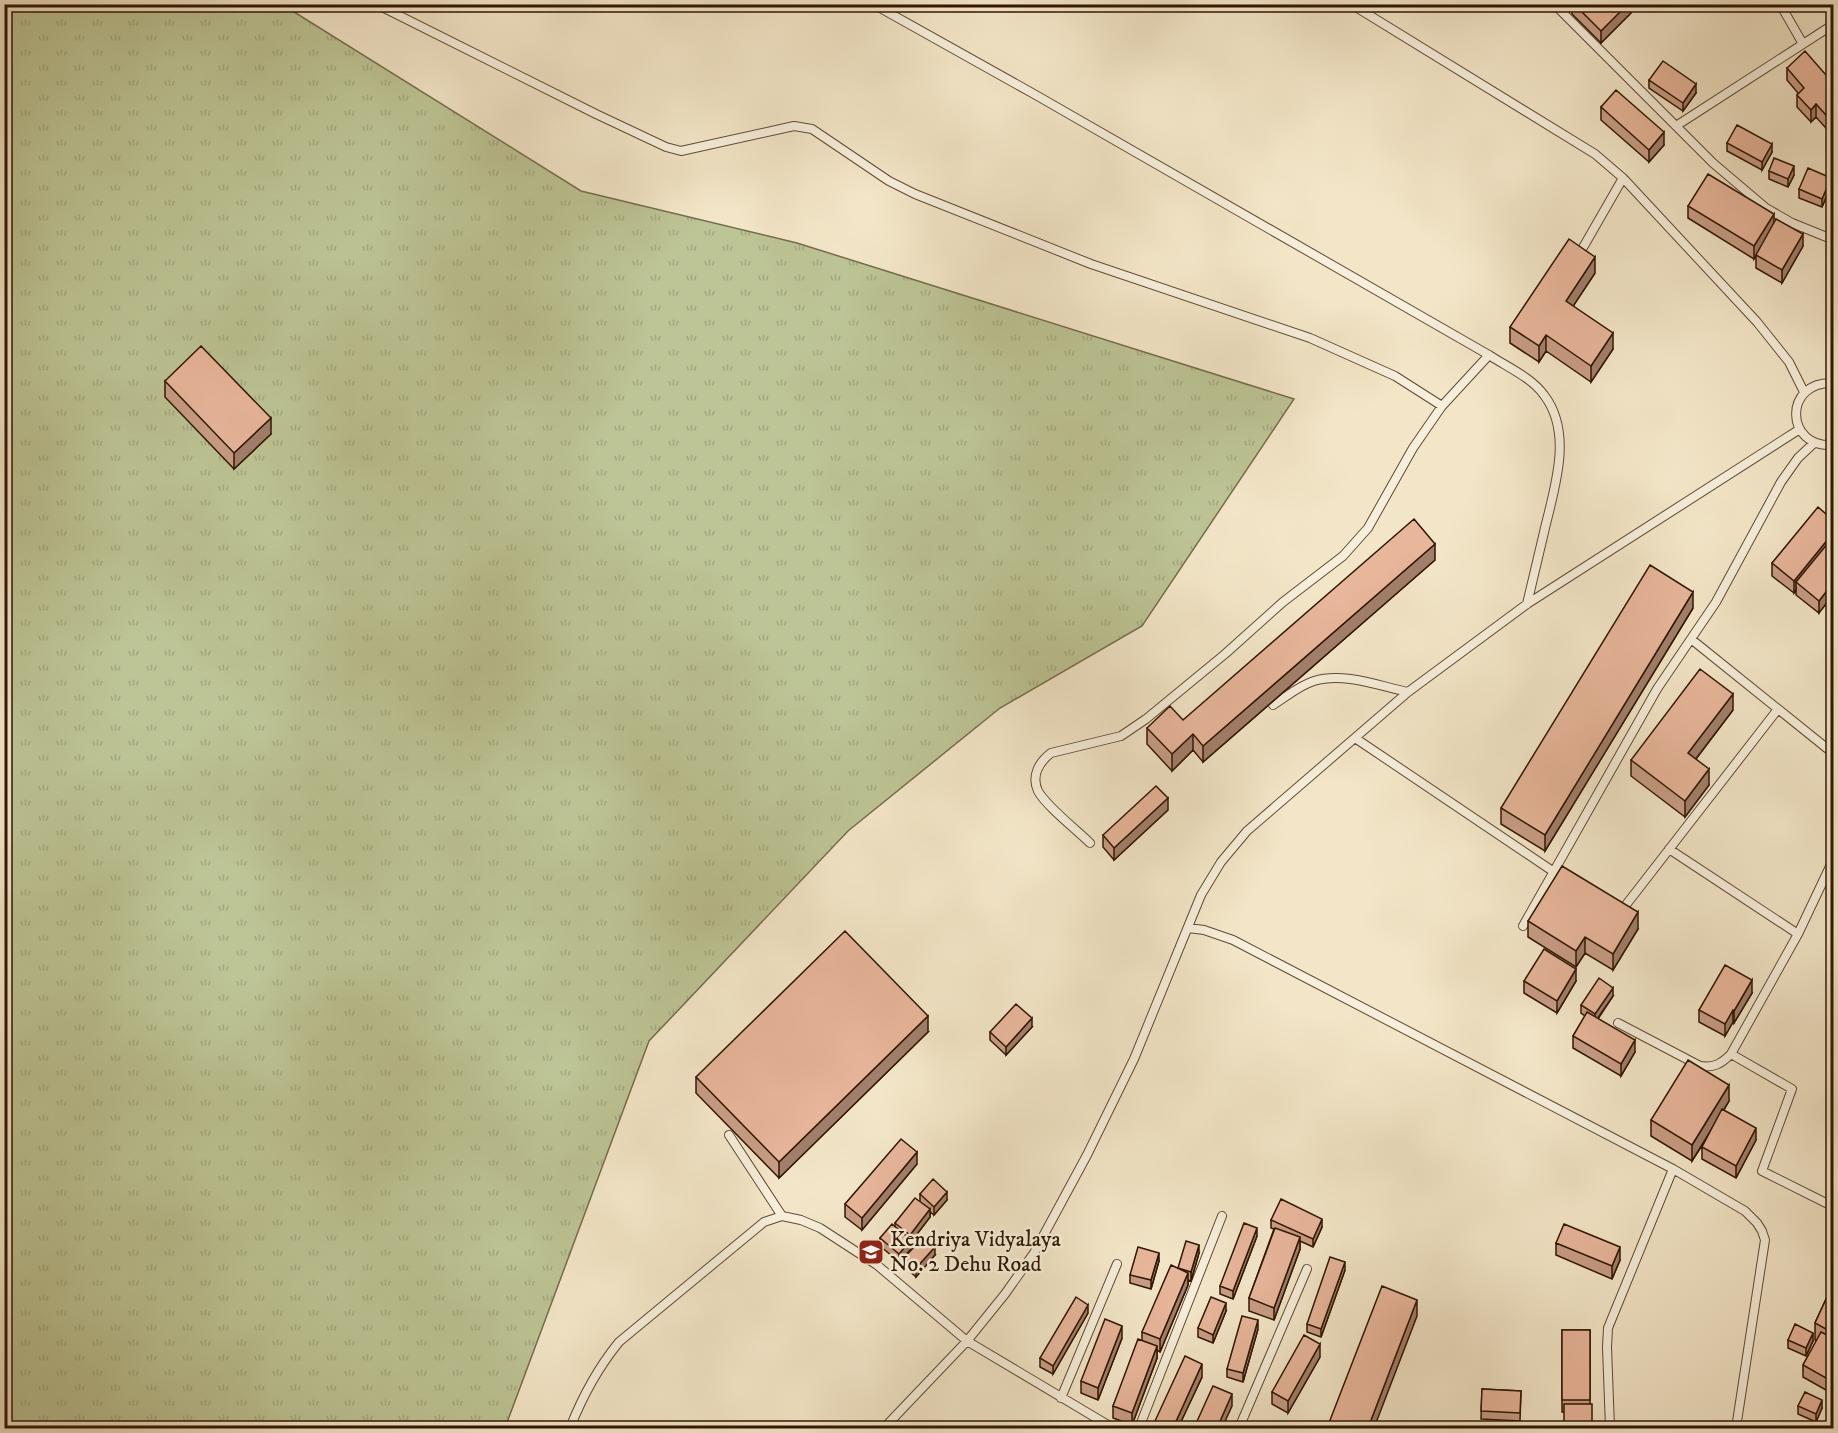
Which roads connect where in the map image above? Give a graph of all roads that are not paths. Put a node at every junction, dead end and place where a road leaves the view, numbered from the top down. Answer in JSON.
{"nodes":[{"id":1,"x":376,"y":4,"type":"edge"},
{"id":2,"x":873,"y":4,"type":"edge"},
{"id":3,"x":1351,"y":4,"type":"edge"},
{"id":4,"x":1554,"y":4,"type":"edge"},
{"id":5,"x":1780,"y":4,"type":"edge"},
{"id":6,"x":1833,"y":24,"type":"edge"},
{"id":7,"x":1803,"y":44,"type":"junction"},
{"id":8,"x":1676,"y":126,"type":"junction"},
{"id":9,"x":1623,"y":178,"type":"junction"},
{"id":10,"x":1833,"y":240,"type":"edge"},
{"id":11,"x":1577,"y":258,"type":"edge"},
{"id":12,"x":1488,"y":355,"type":"junction"},
{"id":13,"x":1833,"y":383,"type":"edge"},
{"id":14,"x":1804,"y":392,"type":"junction"},
{"id":15,"x":1442,"y":406,"type":"junction"},
{"id":16,"x":1800,"y":429,"type":"junction"},
{"id":17,"x":1814,"y":443,"type":"junction"},
{"id":18,"x":1833,"y":445,"type":"edge"},
{"id":19,"x":1527,"y":604,"type":"junction"},
{"id":20,"x":1691,"y":639,"type":"junction"},
{"id":21,"x":1408,"y":692,"type":"junction"},
{"id":22,"x":1274,"y":705,"type":"dead end"},
{"id":23,"x":1778,"y":709,"type":"junction"},
{"id":24,"x":1355,"y":738,"type":"junction"},
{"id":25,"x":1833,"y":754,"type":"edge"},
{"id":26,"x":1090,"y":843,"type":"dead end"},
{"id":27,"x":1669,"y":849,"type":"junction"},
{"id":28,"x":1833,"y":858,"type":"edge"},
{"id":29,"x":1554,"y":872,"type":"junction"},
{"id":30,"x":1830,"y":873,"type":"edge"},
{"id":31,"x":1622,"y":910,"type":"edge"},
{"id":32,"x":1523,"y":926,"type":"dead end"},
{"id":33,"x":1188,"y":928,"type":"junction"},
{"id":34,"x":1798,"y":934,"type":"junction"},
{"id":35,"x":1618,"y":1023,"type":"dead end"},
{"id":36,"x":1731,"y":1054,"type":"junction"},
{"id":37,"x":729,"y":1135,"type":"dead end"},
{"id":38,"x":1673,"y":1169,"type":"junction"},
{"id":39,"x":1833,"y":1208,"type":"edge"},
{"id":40,"x":782,"y":1216,"type":"junction"},
{"id":41,"x":1222,"y":1216,"type":"dead end"},
{"id":42,"x":1117,"y":1264,"type":"dead end"},
{"id":43,"x":1307,"y":1269,"type":"dead end"},
{"id":44,"x":967,"y":1341,"type":"junction"},
{"id":45,"x":1061,"y":1398,"type":"junction"},
{"id":46,"x":570,"y":1428,"type":"edge"},
{"id":47,"x":884,"y":1428,"type":"edge"},
{"id":48,"x":1113,"y":1428,"type":"edge"},
{"id":49,"x":1139,"y":1428,"type":"edge"},
{"id":50,"x":1239,"y":1428,"type":"edge"},
{"id":51,"x":1610,"y":1428,"type":"edge"},
{"id":52,"x":1736,"y":1428,"type":"edge"}],
"edges":[{"from":1,"to":15,"type":"lane"},
{"from":2,"to":12,"type":"lane"},
{"from":3,"to":9,"type":"lane"},
{"from":4,"to":8,"type":"lane"},
{"from":5,"to":7,"type":"lane"},
{"from":6,"to":7,"type":"lane"},
{"from":7,"to":8,"type":"lane"},
{"from":8,"to":10,"type":"lane"},
{"from":9,"to":11,"type":"lane"},
{"from":9,"to":14,"type":"lane"},
{"from":12,"to":15,"type":"lane"},
{"from":12,"to":19,"type":"lane"},
{"from":13,"to":14,"type":"lane"},
{"from":14,"to":16,"type":"lane"},
{"from":15,"to":26,"type":"lane"},
{"from":16,"to":17,"type":"lane"},
{"from":16,"to":19,"type":"lane"},
{"from":17,"to":18,"type":"lane"},
{"from":17,"to":20,"type":"lane"},
{"from":19,"to":21,"type":"lane"},
{"from":20,"to":23,"type":"lane"},
{"from":20,"to":29,"type":"lane"},
{"from":21,"to":22,"type":"lane"},
{"from":21,"to":24,"type":"lane"},
{"from":23,"to":25,"type":"lane"},
{"from":23,"to":27,"type":"lane"},
{"from":24,"to":29,"type":"lane"},
{"from":24,"to":33,"type":"lane"},
{"from":27,"to":31,"type":"lane"},
{"from":27,"to":34,"type":"lane"},
{"from":28,"to":30,"type":"lane"},
{"from":29,"to":32,"type":"lane"},
{"from":30,"to":34,"type":"lane"},
{"from":33,"to":38,"type":"lane"},
{"from":33,"to":44,"type":"lane"},
{"from":34,"to":36,"type":"lane"},
{"from":35,"to":36,"type":"lane"},
{"from":36,"to":39,"type":"lane"},
{"from":37,"to":40,"type":"lane"},
{"from":38,"to":51,"type":"lane"},
{"from":38,"to":52,"type":"lane"},
{"from":40,"to":44,"type":"lane"},
{"from":40,"to":46,"type":"lane"},
{"from":41,"to":49,"type":"lane"},
{"from":42,"to":45,"type":"lane"},
{"from":43,"to":50,"type":"lane"},
{"from":44,"to":45,"type":"lane"},
{"from":44,"to":47,"type":"lane"},
{"from":45,"to":48,"type":"lane"}]}
